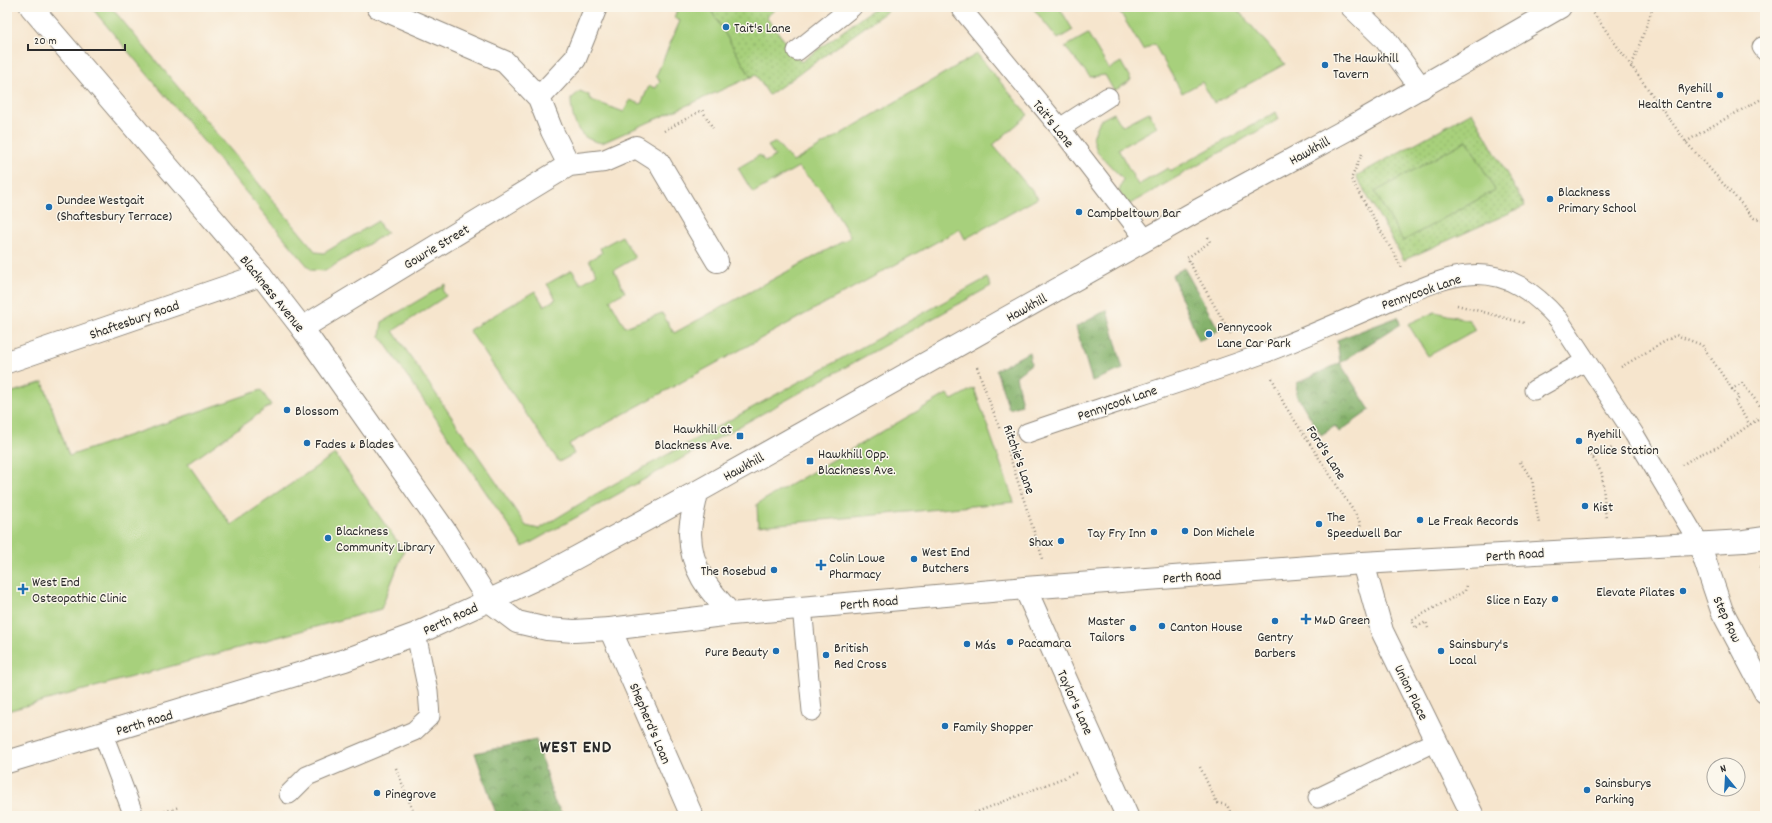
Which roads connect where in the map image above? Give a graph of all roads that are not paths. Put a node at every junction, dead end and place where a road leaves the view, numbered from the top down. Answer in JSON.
{"nodes":[{"id":1,"x":30,"y":7,"type":"edge"},
{"id":2,"x":378,"y":7,"type":"edge"},
{"id":3,"x":596,"y":7,"type":"edge"},
{"id":4,"x":852,"y":7,"type":"edge"},
{"id":5,"x":960,"y":7,"type":"edge"},
{"id":6,"x":1352,"y":7,"type":"edge"},
{"id":7,"x":1560,"y":7,"type":"edge"},
{"id":8,"x":413,"y":14,"type":"edge"},
{"id":9,"x":797,"y":51,"type":"dead end"},
{"id":10,"x":1421,"y":88,"type":"junction"},
{"id":11,"x":1108,"y":97,"type":"dead end"},
{"id":12,"x":539,"y":98,"type":"junction"},
{"id":13,"x":1060,"y":128,"type":"junction"},
{"id":14,"x":569,"y":164,"type":"junction"},
{"id":15,"x":1146,"y":240,"type":"junction"},
{"id":16,"x":717,"y":260,"type":"dead end"},
{"id":17,"x":261,"y":276,"type":"junction"},
{"id":18,"x":302,"y":328,"type":"junction"},
{"id":19,"x":1586,"y":361,"type":"junction"},
{"id":20,"x":7,"y":362,"type":"edge"},
{"id":21,"x":1534,"y":390,"type":"dead end"},
{"id":22,"x":1027,"y":433,"type":"dead end"},
{"id":23,"x":697,"y":492,"type":"junction"},
{"id":24,"x":1765,"y":538,"type":"edge"},
{"id":25,"x":1699,"y":543,"type":"junction"},
{"id":26,"x":1363,"y":564,"type":"junction"},
{"id":27,"x":1034,"y":587,"type":"junction"},
{"id":28,"x":488,"y":600,"type":"junction"},
{"id":29,"x":802,"y":607,"type":"junction"},
{"id":30,"x":731,"y":614,"type":"junction"},
{"id":31,"x":610,"y":629,"type":"junction"},
{"id":32,"x":416,"y":634,"type":"junction"},
{"id":33,"x":1765,"y":692,"type":"edge"},
{"id":34,"x":812,"y":711,"type":"dead end"},
{"id":35,"x":103,"y":734,"type":"junction"},
{"id":36,"x":1436,"y":741,"type":"junction"},
{"id":37,"x":7,"y":762,"type":"edge"},
{"id":38,"x":288,"y":794,"type":"dead end"},
{"id":39,"x":1318,"y":798,"type":"dead end"},
{"id":40,"x":134,"y":816,"type":"edge"},
{"id":41,"x":692,"y":816,"type":"edge"},
{"id":42,"x":1127,"y":816,"type":"edge"},
{"id":43,"x":1473,"y":816,"type":"edge"}],
"edges":[{"from":1,"to":17,"type":"street","name":"Blackness Avenue"},
{"from":2,"to":8,"type":"street"},
{"from":3,"to":12,"type":"street"},
{"from":4,"to":9,"type":"lane"},
{"from":5,"to":13,"type":"lane","name":"Tait's Lane"},
{"from":6,"to":10,"type":"street"},
{"from":7,"to":10,"type":"street","name":"Hawkhill"},
{"from":8,"to":12,"type":"street"},
{"from":10,"to":15,"type":"street","name":"Hawkhill"},
{"from":11,"to":13,"type":"lane"},
{"from":12,"to":14,"type":"street"},
{"from":13,"to":15,"type":"lane","name":"Tait's Lane"},
{"from":14,"to":16,"type":"street","name":"Gowrie Street"},
{"from":14,"to":18,"type":"street","name":"Gowrie Street"},
{"from":15,"to":23,"type":"street","name":"Hawkhill"},
{"from":17,"to":18,"type":"street","name":"Blackness Avenue"},
{"from":17,"to":20,"type":"street","name":"Shaftesbury Road"},
{"from":18,"to":28,"type":"street","name":"Blackness Avenue"},
{"from":19,"to":21,"type":"lane"},
{"from":19,"to":22,"type":"lane","name":"Pennycook Lane"},
{"from":19,"to":25,"type":"lane","name":"Pennycook Lane"},
{"from":23,"to":28,"type":"street","name":"Hawkhill"},
{"from":23,"to":30,"type":"street"},
{"from":24,"to":25,"type":"street","name":"Perth Road"},
{"from":25,"to":26,"type":"street","name":"Perth Road"},
{"from":25,"to":33,"type":"street","name":"Step Row"},
{"from":26,"to":27,"type":"street","name":"Perth Road"},
{"from":26,"to":36,"type":"street","name":"Union Place"},
{"from":27,"to":29,"type":"street","name":"Perth Road"},
{"from":27,"to":42,"type":"street","name":"Taylor's Lane"},
{"from":28,"to":31,"type":"street","name":"Perth Road"},
{"from":28,"to":32,"type":"street","name":"Perth Road"},
{"from":29,"to":30,"type":"street","name":"Perth Road"},
{"from":29,"to":34,"type":"lane"},
{"from":30,"to":31,"type":"street","name":"Perth Road"},
{"from":31,"to":41,"type":"street","name":"Shepherd's Loan"},
{"from":32,"to":35,"type":"street","name":"Perth Road"},
{"from":32,"to":38,"type":"lane"},
{"from":35,"to":37,"type":"street","name":"Perth Road"},
{"from":35,"to":40,"type":"lane"},
{"from":36,"to":39,"type":"lane"},
{"from":36,"to":43,"type":"street","name":"Union Place"}]}
